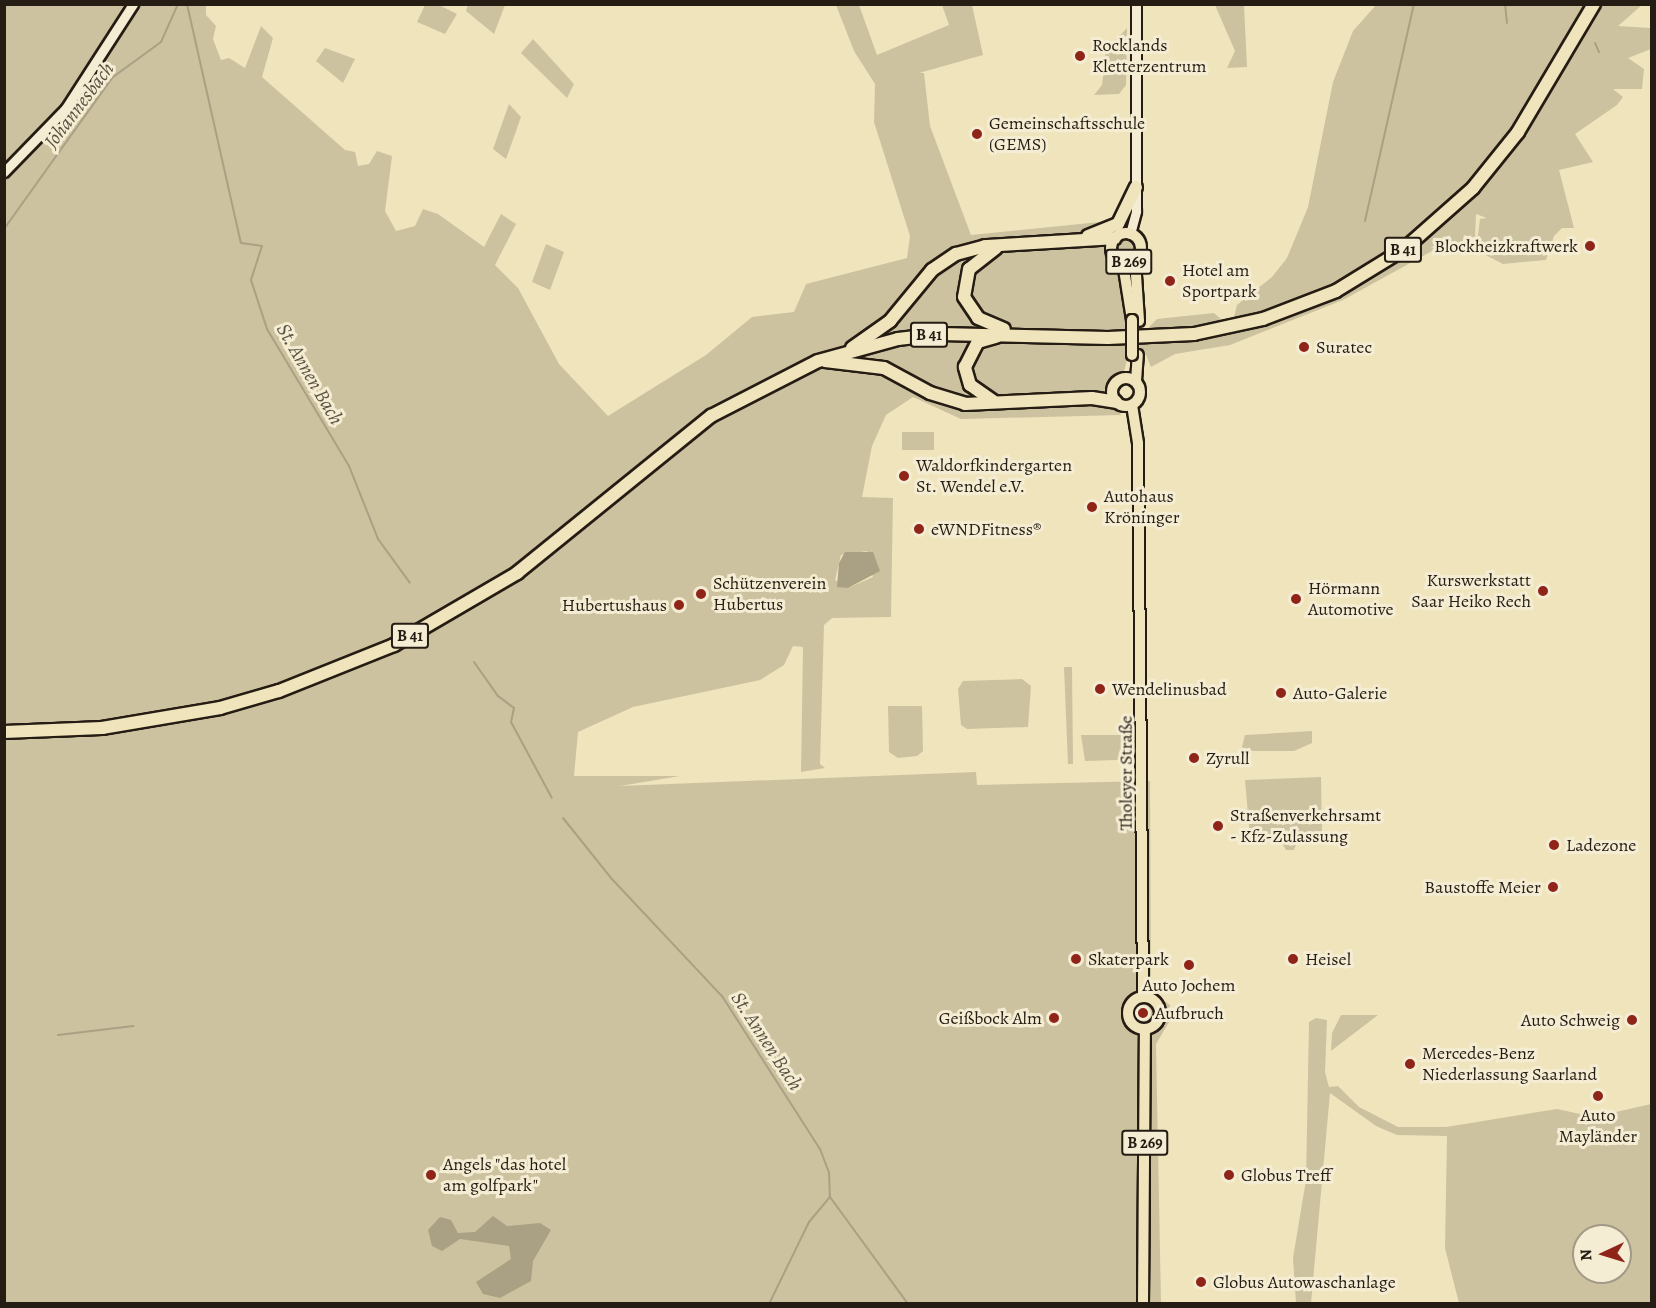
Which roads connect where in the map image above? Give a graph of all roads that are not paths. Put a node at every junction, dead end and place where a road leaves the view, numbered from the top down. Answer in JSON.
{"nodes":[{"id":1,"x":133,"y":4,"type":"edge"},
{"id":2,"x":1136,"y":4,"type":"edge"},
{"id":3,"x":1594,"y":4,"type":"edge"},
{"id":4,"x":4,"y":172,"type":"edge"},
{"id":5,"x":1136,"y":188,"type":"junction"},
{"id":6,"x":1130,"y":234,"type":"junction"},
{"id":7,"x":1076,"y":240,"type":"junction"},
{"id":8,"x":1113,"y":243,"type":"junction"},
{"id":9,"x":1000,"y":246,"type":"junction"},
{"id":10,"x":1135,"y":260,"type":"junction"},
{"id":11,"x":1123,"y":262,"type":"junction"},
{"id":12,"x":1135,"y":320,"type":"junction"},
{"id":13,"x":1016,"y":333,"type":"junction"},
{"id":14,"x":846,"y":352,"type":"junction"},
{"id":15,"x":1135,"y":355,"type":"junction"},
{"id":16,"x":818,"y":361,"type":"junction"},
{"id":17,"x":1123,"y":378,"type":"junction"},
{"id":18,"x":1136,"y":381,"type":"junction"},
{"id":19,"x":1112,"y":389,"type":"junction"},
{"id":20,"x":1092,"y":398,"type":"junction"},
{"id":21,"x":996,"y":402,"type":"junction"},
{"id":22,"x":1116,"y":402,"type":"junction"},
{"id":23,"x":1132,"y":405,"type":"junction"},
{"id":24,"x":4,"y":732,"type":"edge"},
{"id":25,"x":1143,"y":997,"type":"junction"},
{"id":26,"x":1144,"y":1029,"type":"junction"},
{"id":27,"x":1143,"y":1304,"type":"edge"}],
"edges":[{"from":1,"to":4,"type":"main road"},
{"from":2,"to":5,"type":"main road"},
{"from":3,"to":13,"type":"highway","number":"B 41"},
{"from":5,"to":6,"type":"main road"},
{"from":5,"to":7,"type":"highway"},
{"from":6,"to":8,"type":"main road","number":"B 269"},
{"from":6,"to":10,"type":"main road","number":"B 269"},
{"from":7,"to":8,"type":"highway"},
{"from":7,"to":9,"type":"highway"},
{"from":8,"to":11,"type":"main road","number":"B 269"},
{"from":9,"to":13,"type":"highway"},
{"from":9,"to":14,"type":"highway"},
{"from":10,"to":11,"type":"main road","number":"B 269"},
{"from":10,"to":12,"type":"main road","number":"B 269"},
{"from":11,"to":12,"type":"main road","number":"B 269"},
{"from":12,"to":15,"type":"main road","number":"B 269"},
{"from":13,"to":14,"type":"highway","number":"B 41"},
{"from":13,"to":21,"type":"highway"},
{"from":14,"to":16,"type":"highway","number":"B 41"},
{"from":15,"to":17,"type":"main road","number":"B 269"},
{"from":15,"to":18,"type":"main road","number":"B 269"},
{"from":16,"to":21,"type":"highway"},
{"from":16,"to":24,"type":"highway","number":"B 41"},
{"from":17,"to":18,"type":"main road"},
{"from":17,"to":19,"type":"main road","number":"B 269"},
{"from":18,"to":23,"type":"main road","number":"B 269"},
{"from":19,"to":20,"type":"highway"},
{"from":19,"to":22,"type":"main road"},
{"from":20,"to":21,"type":"highway"},
{"from":20,"to":22,"type":"highway"},
{"from":22,"to":23,"type":"main road"},
{"from":23,"to":25,"type":"main road","name":"Tholeyer Straße","number":"B 269"},
{"from":25,"to":26,"type":"main road"},
{"from":25,"to":26,"type":"main road"},
{"from":26,"to":27,"type":"main road","number":"B 269"}]}
